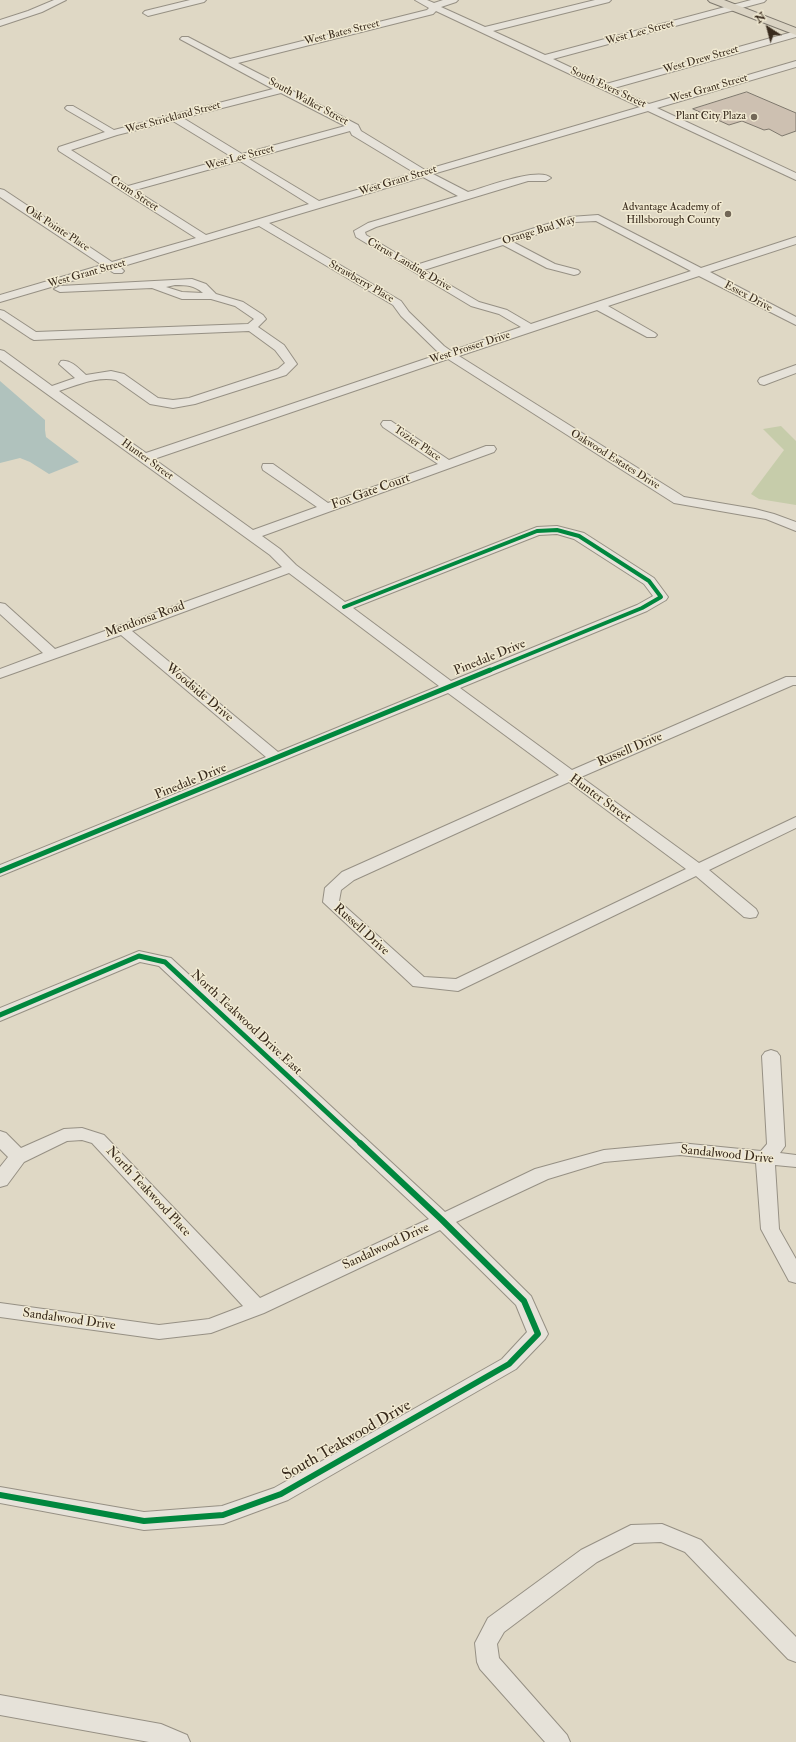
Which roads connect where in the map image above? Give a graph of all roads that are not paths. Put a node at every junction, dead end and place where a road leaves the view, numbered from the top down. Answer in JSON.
{"nodes":[{"id":1,"x":61,"y":0,"type":"edge"},
{"id":2,"x":201,"y":0,"type":"edge"},
{"id":3,"x":420,"y":0,"type":"edge"},
{"id":4,"x":453,"y":0,"type":"edge"},
{"id":5,"x":606,"y":0,"type":"edge"},
{"id":6,"x":714,"y":0,"type":"edge"},
{"id":7,"x":761,"y":0,"type":"edge"},
{"id":8,"x":734,"y":5,"type":"edge"},
{"id":9,"x":436,"y":7,"type":"junction"},
{"id":10,"x":148,"y":13,"type":"dead end"},
{"id":11,"x":0,"y":22,"type":"edge"},
{"id":12,"x":796,"y":27,"type":"edge"},
{"id":13,"x":485,"y":30,"type":"junction"},
{"id":14,"x":796,"y":33,"type":"edge"},
{"id":15,"x":185,"y":38,"type":"dead end"},
{"id":16,"x":546,"y":58,"type":"junction"},
{"id":17,"x":229,"y":62,"type":"junction"},
{"id":18,"x":796,"y":64,"type":"edge"},
{"id":19,"x":605,"y":87,"type":"junction"},
{"id":20,"x":284,"y":89,"type":"junction"},
{"id":21,"x":648,"y":107,"type":"junction"},
{"id":22,"x":70,"y":108,"type":"dead end"},
{"id":23,"x":174,"y":118,"type":"junction"},
{"id":24,"x":354,"y":126,"type":"junction"},
{"id":25,"x":113,"y":133,"type":"junction"},
{"id":26,"x":63,"y":149,"type":"joint"},
{"id":27,"x":239,"y":158,"type":"junction"},
{"id":28,"x":424,"y":174,"type":"junction"},
{"id":29,"x":796,"y":176,"type":"edge"},
{"id":30,"x":546,"y":178,"type":"dead end"},
{"id":31,"x":127,"y":189,"type":"junction"},
{"id":32,"x":0,"y":192,"type":"edge"},
{"id":33,"x":467,"y":196,"type":"junction"},
{"id":34,"x":318,"y":205,"type":"junction"},
{"id":35,"x":260,"y":222,"type":"junction"},
{"id":36,"x":205,"y":239,"type":"junction"},
{"id":37,"x":796,"y":240,"type":"edge"},
{"id":38,"x":504,"y":241,"type":"junction"},
{"id":39,"x":113,"y":266,"type":"junction"},
{"id":40,"x":415,"y":269,"type":"junction"},
{"id":41,"x":574,"y":272,"type":"dead end"},
{"id":42,"x":700,"y":272,"type":"junction"},
{"id":43,"x":136,"y":285,"type":"junction"},
{"id":44,"x":0,"y":288,"type":"edge"},
{"id":45,"x":12,"y":296,"type":"junction"},
{"id":46,"x":0,"y":299,"type":"edge"},
{"id":47,"x":599,"y":306,"type":"junction"},
{"id":48,"x":0,"y":307,"type":"edge"},
{"id":49,"x":0,"y":313,"type":"edge"},
{"id":50,"x":796,"y":322,"type":"edge"},
{"id":51,"x":251,"y":327,"type":"junction"},
{"id":52,"x":530,"y":328,"type":"junction"},
{"id":53,"x":651,"y":335,"type":"dead end"},
{"id":54,"x":0,"y":354,"type":"edge"},
{"id":55,"x":449,"y":355,"type":"junction"},
{"id":56,"x":65,"y":364,"type":"dead end"},
{"id":57,"x":796,"y":369,"type":"edge"},
{"id":58,"x":84,"y":379,"type":"junction"},
{"id":59,"x":764,"y":381,"type":"dead end"},
{"id":60,"x":50,"y":390,"type":"junction"},
{"id":61,"x":387,"y":424,"type":"dead end"},
{"id":62,"x":490,"y":449,"type":"dead end"},
{"id":63,"x":145,"y":458,"type":"junction"},
{"id":64,"x":447,"y":464,"type":"junction"},
{"id":65,"x":268,"y":466,"type":"dead end"},
{"id":66,"x":326,"y":508,"type":"junction"},
{"id":67,"x":796,"y":527,"type":"edge"},
{"id":68,"x":252,"y":536,"type":"junction"},
{"id":69,"x":291,"y":568,"type":"junction"},
{"id":70,"x":0,"y":607,"type":"edge"},
{"id":71,"x":344,"y":607,"type":"junction"},
{"id":72,"x":122,"y":629,"type":"junction"},
{"id":73,"x":54,"y":655,"type":"junction"},
{"id":74,"x":0,"y":674,"type":"edge"},
{"id":75,"x":796,"y":681,"type":"edge"},
{"id":76,"x":449,"y":687,"type":"junction"},
{"id":77,"x":277,"y":758,"type":"junction"},
{"id":78,"x":570,"y":776,"type":"junction"},
{"id":79,"x":796,"y":822,"type":"edge"},
{"id":80,"x":696,"y":870,"type":"junction"},
{"id":81,"x":0,"y":871,"type":"edge"},
{"id":82,"x":750,"y":913,"type":"dead end"},
{"id":83,"x":0,"y":1015,"type":"edge"},
{"id":84,"x":771,"y":1056,"type":"dead end"},
{"id":85,"x":0,"y":1137,"type":"edge"},
{"id":86,"x":18,"y":1157,"type":"junction"},
{"id":87,"x":765,"y":1158,"type":"junction"},
{"id":88,"x":796,"y":1161,"type":"edge"},
{"id":89,"x":0,"y":1180,"type":"edge"},
{"id":90,"x":442,"y":1220,"type":"junction"},
{"id":91,"x":796,"y":1276,"type":"edge"},
{"id":92,"x":257,"y":1308,"type":"junction"},
{"id":93,"x":0,"y":1310,"type":"edge"},
{"id":94,"x":0,"y":1495,"type":"edge"},
{"id":95,"x":796,"y":1652,"type":"edge"},
{"id":96,"x":0,"y":1704,"type":"edge"},
{"id":97,"x":179,"y":1742,"type":"edge"},
{"id":98,"x":559,"y":1742,"type":"edge"}],
"edges":[{"from":1,"to":11,"type":"street"},
{"from":2,"to":10,"type":"street"},
{"from":3,"to":9,"type":"street","name":"South Evers Street"},
{"from":4,"to":9,"type":"street","name":"West Bates Street"},
{"from":5,"to":13,"type":"street"},
{"from":6,"to":8,"type":"main road"},
{"from":7,"to":8,"type":"street","name":"West Lee Street"},
{"from":8,"to":12,"type":"main road"},
{"from":8,"to":14,"type":"main road"},
{"from":8,"to":16,"type":"street","name":"West Lee Street"},
{"from":9,"to":13,"type":"street","name":"South Evers Street"},
{"from":9,"to":17,"type":"street","name":"West Bates Street"},
{"from":13,"to":16,"type":"street","name":"South Evers Street"},
{"from":14,"to":19,"type":"street","name":"West Drew Street"},
{"from":15,"to":17,"type":"street","name":"South Walker Street"},
{"from":16,"to":19,"type":"street","name":"South Evers Street"},
{"from":17,"to":20,"type":"street","name":"South Walker Street"},
{"from":18,"to":21,"type":"street","name":"West Grant Street"},
{"from":19,"to":21,"type":"street","name":"South Evers Street"},
{"from":20,"to":23,"type":"street","name":"West Strickland Street"},
{"from":20,"to":24,"type":"street","name":"South Walker Street"},
{"from":21,"to":28,"type":"street","name":"West Grant Street"},
{"from":21,"to":29,"type":"street","name":"South Evers Street"},
{"from":22,"to":25,"type":"street"},
{"from":23,"to":25,"type":"street","name":"West Strickland Street"},
{"from":23,"to":27,"type":"street"},
{"from":24,"to":27,"type":"street","name":"West Lee Street"},
{"from":24,"to":28,"type":"street","name":"South Walker Street"},
{"from":25,"to":26,"type":"street","name":"West Strickland Street"},
{"from":26,"to":31,"type":"street","name":"Crum Street"},
{"from":27,"to":31,"type":"street","name":"West Lee Street"},
{"from":27,"to":34,"type":"street"},
{"from":28,"to":33,"type":"street","name":"South Walker Street"},
{"from":28,"to":34,"type":"street","name":"West Grant Street"},
{"from":30,"to":33,"type":"street","name":"Citrus Landing Drive"},
{"from":31,"to":36,"type":"street","name":"Crum Street"},
{"from":32,"to":39,"type":"street","name":"Oak Pointe Place"},
{"from":33,"to":40,"type":"street","name":"Citrus Landing Drive"},
{"from":34,"to":35,"type":"street","name":"West Grant Street"},
{"from":35,"to":36,"type":"street","name":"West Grant Street"},
{"from":35,"to":55,"type":"street","name":"Strawberry Place"},
{"from":36,"to":39,"type":"street","name":"West Grant Street"},
{"from":37,"to":42,"type":"street","name":"West Prosser Drive"},
{"from":38,"to":40,"type":"street","name":"Orange Bud Way"},
{"from":38,"to":41,"type":"street"},
{"from":38,"to":42,"type":"street","name":"Orange Bud Way"},
{"from":39,"to":43,"type":"street","name":"Oak Pointe Place"},
{"from":39,"to":45,"type":"street","name":"West Grant Street"},
{"from":40,"to":52,"type":"street","name":"Citrus Landing Drive"},
{"from":42,"to":47,"type":"street","name":"West Prosser Drive"},
{"from":42,"to":50,"type":"street","name":"Essex Drive"},
{"from":43,"to":48,"type":"street"},
{"from":43,"to":51,"type":"street"},
{"from":44,"to":45,"type":"street"},
{"from":45,"to":46,"type":"street","name":"West Grant Street"},
{"from":47,"to":52,"type":"street","name":"West Prosser Drive"},
{"from":47,"to":53,"type":"street"},
{"from":49,"to":51,"type":"street"},
{"from":51,"to":58,"type":"street"},
{"from":52,"to":55,"type":"street","name":"West Prosser Drive"},
{"from":54,"to":60,"type":"street","name":"Hunter Street"},
{"from":55,"to":63,"type":"street","name":"West Prosser Drive"},
{"from":55,"to":67,"type":"street","name":"Oakwood Estates Drive"},
{"from":56,"to":58,"type":"street"},
{"from":57,"to":59,"type":"street"},
{"from":58,"to":60,"type":"street"},
{"from":60,"to":63,"type":"street","name":"Hunter Street"},
{"from":61,"to":64,"type":"street","name":"Tozier Place"},
{"from":62,"to":64,"type":"street","name":"Fox Gate Court"},
{"from":63,"to":68,"type":"street","name":"Hunter Street"},
{"from":64,"to":66,"type":"street","name":"Fox Gate Court"},
{"from":65,"to":66,"type":"street"},
{"from":66,"to":68,"type":"street","name":"Fox Gate Court"},
{"from":68,"to":69,"type":"street","name":"Hunter Street"},
{"from":69,"to":71,"type":"street","name":"Hunter Street"},
{"from":69,"to":72,"type":"street","name":"Mendonsa Road"},
{"from":70,"to":73,"type":"street"},
{"from":71,"to":76,"type":"street","name":"Hunter Street"},
{"from":71,"to":76,"type":"street","name":"Pinedale Drive"},
{"from":72,"to":73,"type":"street","name":"Mendonsa Road"},
{"from":72,"to":77,"type":"street","name":"Woodside Drive"},
{"from":73,"to":74,"type":"street","name":"Mendonsa Road"},
{"from":75,"to":78,"type":"street","name":"Russell Drive"},
{"from":76,"to":77,"type":"street","name":"Pinedale Drive"},
{"from":76,"to":78,"type":"street","name":"Hunter Street"},
{"from":77,"to":81,"type":"street","name":"Pinedale Drive"},
{"from":78,"to":80,"type":"street","name":"Hunter Street"},
{"from":78,"to":80,"type":"street","name":"Russell Drive"},
{"from":79,"to":80,"type":"street","name":"Russell Drive"},
{"from":80,"to":82,"type":"street","name":"Hunter Street"},
{"from":83,"to":90,"type":"street","name":"North Teakwood Drive East"},
{"from":84,"to":87,"type":"street"},
{"from":85,"to":86,"type":"street"},
{"from":86,"to":89,"type":"street"},
{"from":86,"to":92,"type":"street","name":"North Teakwood Place"},
{"from":87,"to":88,"type":"street","name":"Sandalwood Drive"},
{"from":87,"to":90,"type":"street","name":"Sandalwood Drive"},
{"from":87,"to":91,"type":"street"},
{"from":90,"to":92,"type":"street","name":"Sandalwood Drive"},
{"from":90,"to":94,"type":"street","name":"South Teakwood Drive"},
{"from":92,"to":93,"type":"street","name":"Sandalwood Drive"},
{"from":95,"to":98,"type":"street"},
{"from":96,"to":97,"type":"street"}]}
